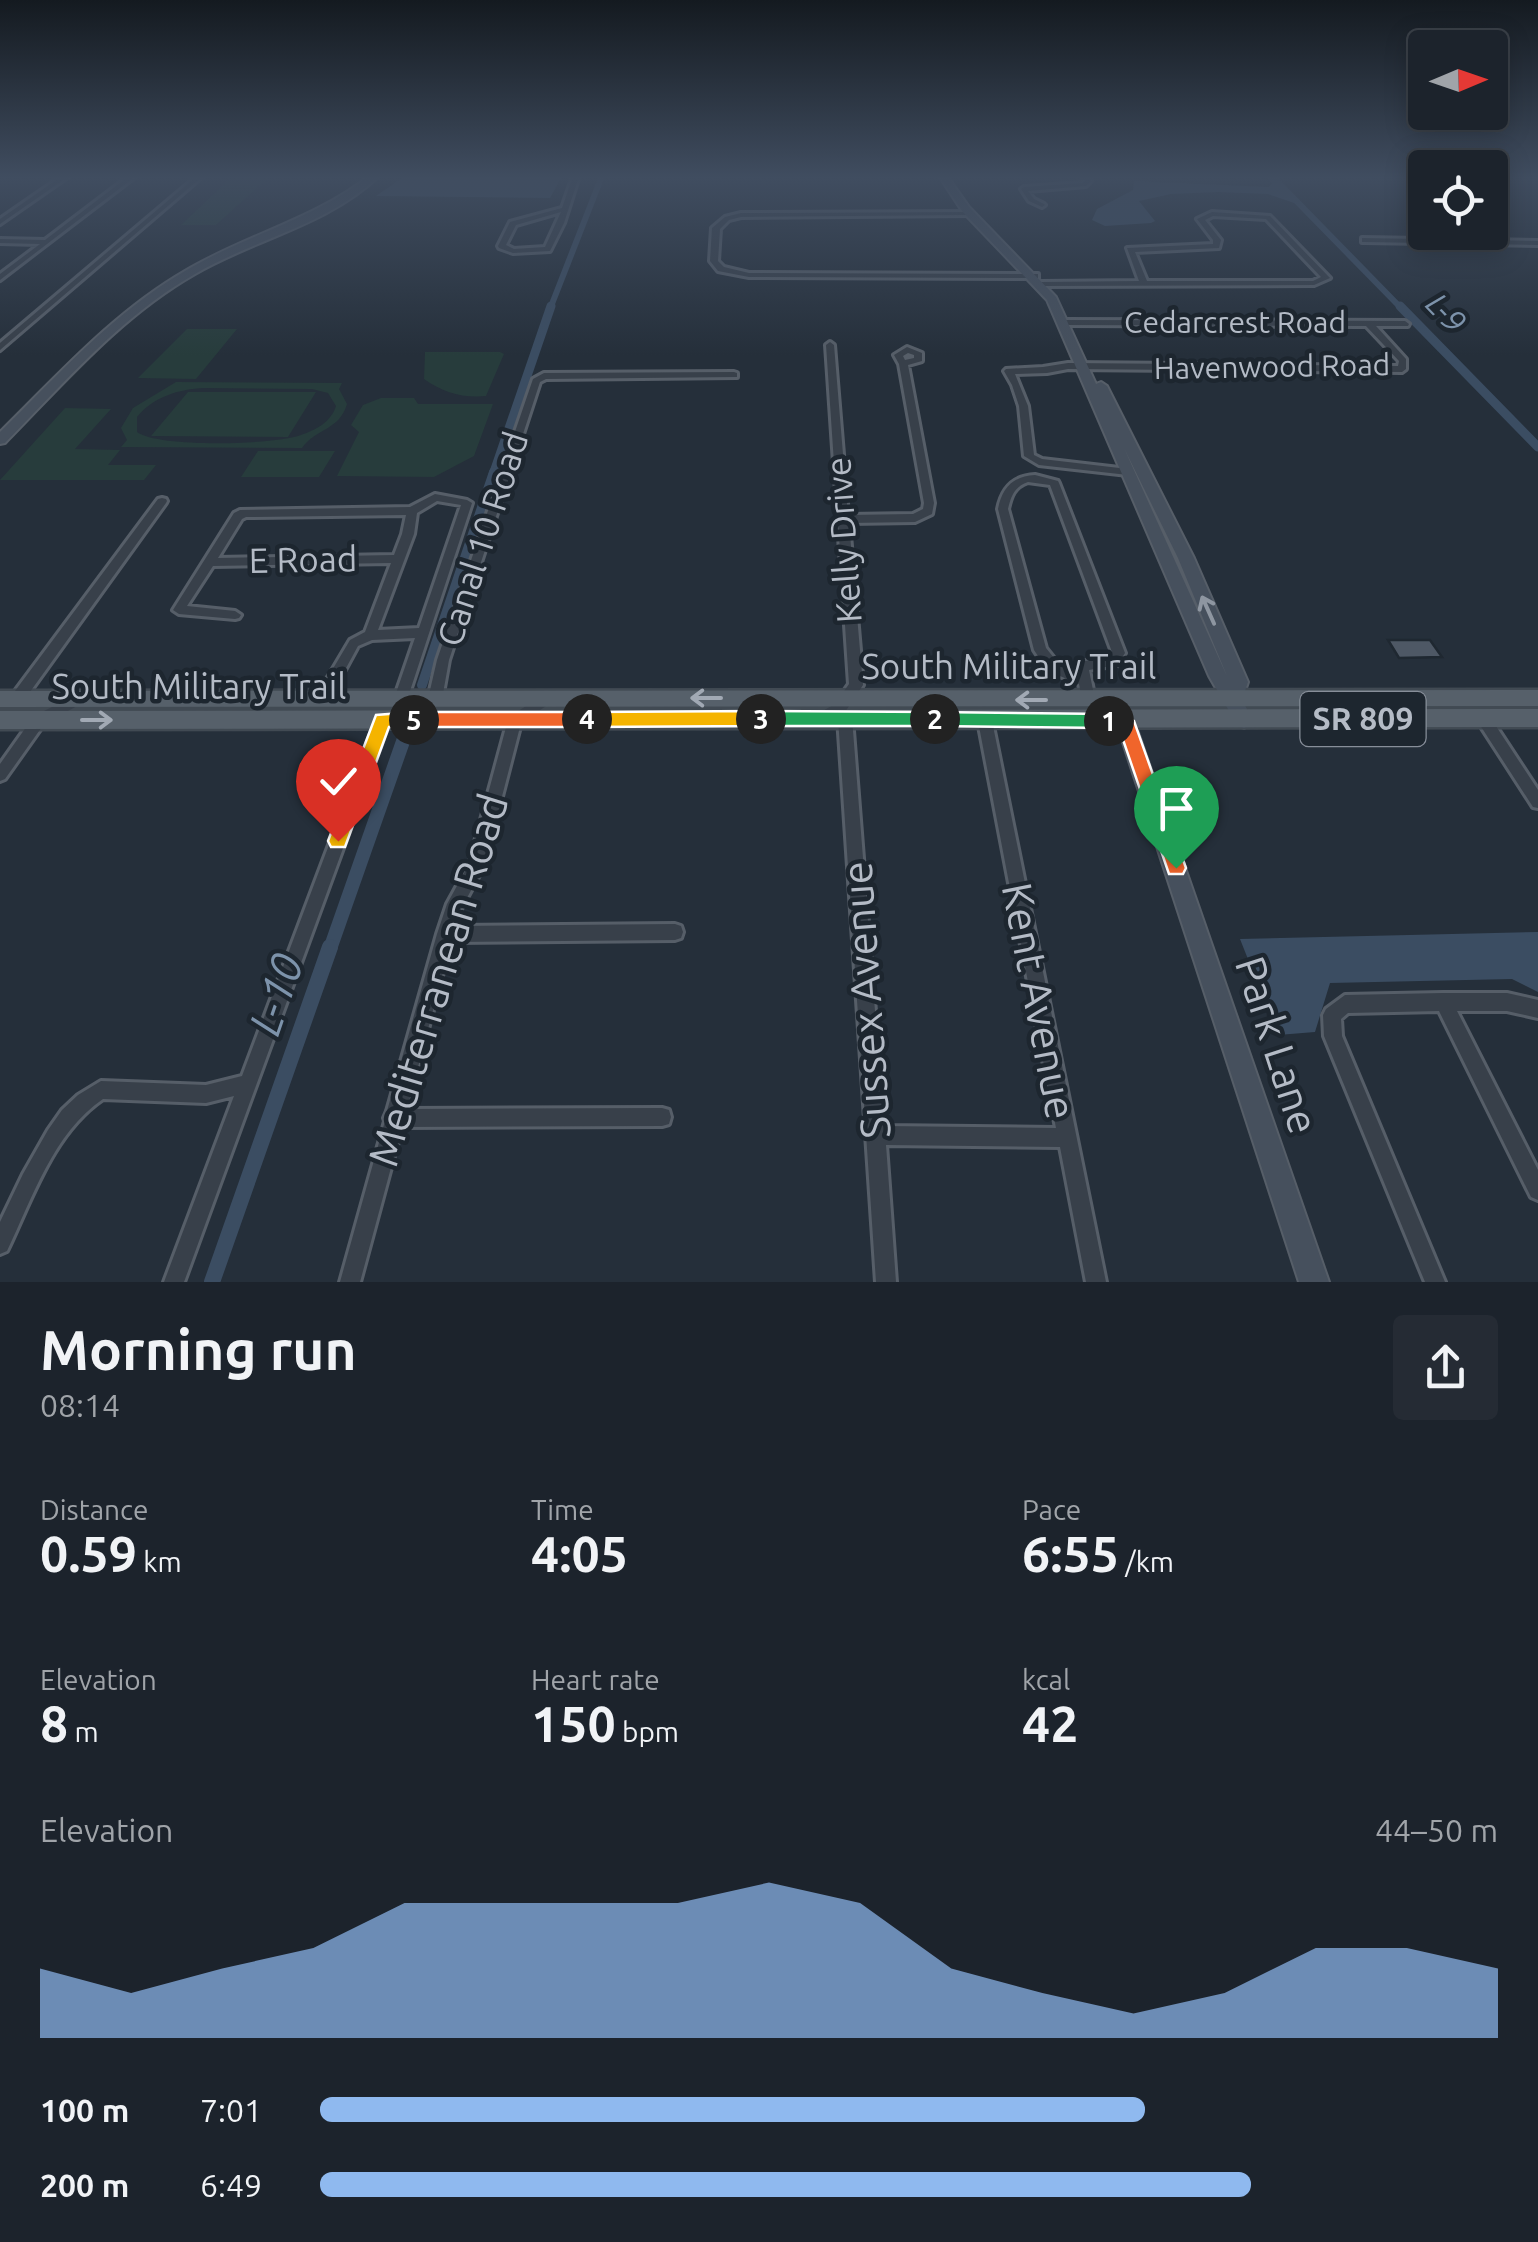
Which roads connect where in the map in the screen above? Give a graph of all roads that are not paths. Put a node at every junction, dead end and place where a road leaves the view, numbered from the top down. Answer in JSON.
{"nodes":[{"id":1,"x":56,"y":236,"type":"edge"},
{"id":2,"x":130,"y":236,"type":"edge"},
{"id":3,"x":264,"y":236,"type":"edge"},
{"id":4,"x":507,"y":236,"type":"edge"},
{"id":5,"x":552,"y":236,"type":"edge"},
{"id":6,"x":716,"y":236,"type":"edge"},
{"id":7,"x":992,"y":236,"type":"edge"},
{"id":8,"x":1213,"y":236,"type":"edge"},
{"id":9,"x":1285,"y":236,"type":"edge"},
{"id":10,"x":1365,"y":240,"type":"dead end"},
{"id":11,"x":0,"y":241,"type":"edge"},
{"id":12,"x":48,"y":242,"type":"junction"},
{"id":13,"x":1538,"y":243,"type":"edge"},
{"id":14,"x":0,"y":278,"type":"edge"},
{"id":15,"x":1038,"y":280,"type":"junction"},
{"id":16,"x":1144,"y":282,"type":"junction"},
{"id":17,"x":1064,"y":322,"type":"junction"},
{"id":18,"x":1369,"y":324,"type":"junction"},
{"id":19,"x":1404,"y":324,"type":"dead end"},
{"id":20,"x":830,"y":345,"type":"dead end"},
{"id":21,"x":0,"y":347,"type":"edge"},
{"id":22,"x":903,"y":364,"type":"dead end"},
{"id":23,"x":1084,"y":368,"type":"junction"},
{"id":24,"x":734,"y":374,"type":"dead end"},
{"id":25,"x":0,"y":440,"type":"edge"},
{"id":26,"x":1127,"y":469,"type":"junction"},
{"id":27,"x":162,"y":501,"type":"dead end"},
{"id":28,"x":412,"y":511,"type":"junction"},
{"id":29,"x":842,"y":518,"type":"junction"},
{"id":30,"x":399,"y":559,"type":"junction"},
{"id":31,"x":208,"y":562,"type":"junction"},
{"id":32,"x":234,"y":615,"type":"dead end"},
{"id":33,"x":422,"y":633,"type":"junction"},
{"id":34,"x":370,"y":635,"type":"junction"},
{"id":35,"x":1085,"y":690,"type":"junction"},
{"id":36,"x":551,"y":697,"type":"junction"},
{"id":37,"x":9,"y":698,"type":"edge"},
{"id":38,"x":81,"y":698,"type":"junction"},
{"id":39,"x":401,"y":698,"type":"junction"},
{"id":40,"x":492,"y":698,"type":"junction"},
{"id":41,"x":1538,"y":698,"type":"edge"},
{"id":42,"x":435,"y":699,"type":"junction"},
{"id":43,"x":1233,"y":699,"type":"junction"},
{"id":44,"x":909,"y":700,"type":"junction"},
{"id":45,"x":846,"y":708,"type":"junction"},
{"id":46,"x":326,"y":709,"type":"junction"},
{"id":47,"x":889,"y":718,"type":"junction"},
{"id":48,"x":1482,"y":718,"type":"junction"},
{"id":49,"x":1538,"y":718,"type":"edge"},
{"id":50,"x":0,"y":720,"type":"edge"},
{"id":51,"x":39,"y":720,"type":"junction"},
{"id":52,"x":382,"y":720,"type":"junction"},
{"id":53,"x":515,"y":720,"type":"junction"},
{"id":54,"x":984,"y":720,"type":"junction"},
{"id":55,"x":1244,"y":720,"type":"junction"},
{"id":56,"x":1125,"y":721,"type":"junction"},
{"id":57,"x":0,"y":775,"type":"edge"},
{"id":58,"x":1538,"y":802,"type":"edge"},
{"id":59,"x":675,"y":932,"type":"dead end"},
{"id":60,"x":445,"y":934,"type":"junction"},
{"id":61,"x":1443,"y":1002,"type":"junction"},
{"id":62,"x":1538,"y":1010,"type":"edge"},
{"id":63,"x":248,"y":1083,"type":"junction"},
{"id":64,"x":662,"y":1117,"type":"dead end"},
{"id":65,"x":394,"y":1118,"type":"junction"},
{"id":66,"x":876,"y":1134,"type":"junction"},
{"id":67,"x":1066,"y":1138,"type":"junction"},
{"id":68,"x":1538,"y":1190,"type":"edge"},
{"id":69,"x":0,"y":1244,"type":"edge"},
{"id":70,"x":174,"y":1282,"type":"edge"},
{"id":71,"x":350,"y":1282,"type":"edge"},
{"id":72,"x":886,"y":1282,"type":"edge"},
{"id":73,"x":1096,"y":1282,"type":"edge"},
{"id":74,"x":1314,"y":1282,"type":"edge"},
{"id":75,"x":1435,"y":1282,"type":"edge"}],
"edges":[{"from":1,"to":12,"type":"street"},
{"from":2,"to":21,"type":"street"},
{"from":3,"to":25,"type":"street"},
{"from":4,"to":5,"type":"street"},
{"from":6,"to":15,"type":"street"},
{"from":7,"to":15,"type":"street"},
{"from":8,"to":16,"type":"street"},
{"from":9,"to":16,"type":"street"},
{"from":10,"to":13,"type":"street"},
{"from":11,"to":12,"type":"street"},
{"from":12,"to":14,"type":"street"},
{"from":15,"to":16,"type":"street"},
{"from":15,"to":17,"type":"street"},
{"from":17,"to":18,"type":"street","name":"Cedarcrest Road"},
{"from":17,"to":23,"type":"street"},
{"from":18,"to":19,"type":"street","name":"Cedarcrest Road"},
{"from":18,"to":23,"type":"street","name":"Havenwood Road"},
{"from":20,"to":29,"type":"street","name":"Kelly Drive"},
{"from":22,"to":29,"type":"street"},
{"from":23,"to":26,"type":"street"},
{"from":23,"to":26,"type":"street"},
{"from":43,"to":23,"type":"street","one_way":true},
{"from":24,"to":42,"type":"street","name":"Canal 10 Road"},
{"from":26,"to":43,"type":"street"},
{"from":27,"to":37,"type":"street"},
{"from":28,"to":30,"type":"street"},
{"from":28,"to":31,"type":"street"},
{"from":28,"to":33,"type":"street"},
{"from":29,"to":45,"type":"street","name":"Kelly Drive"},
{"from":30,"to":31,"type":"street","name":"E Road"},
{"from":30,"to":34,"type":"street"},
{"from":31,"to":32,"type":"street"},
{"from":33,"to":34,"type":"street"},
{"from":33,"to":39,"type":"street"},
{"from":34,"to":46,"type":"street"},
{"from":35,"to":35,"type":"street"},
{"from":35,"to":43,"type":"main road","name":"South Military Trail","number":"SR 809"},
{"from":35,"to":44,"type":"main road","name":"South Military Trail","number":"SR 809","one_way":true},
{"from":36,"to":40,"type":"main road","name":"South Military Trail","number":"SR 809"},
{"from":45,"to":36,"type":"main road","name":"South Military Trail","number":"SR 809","one_way":true},
{"from":36,"to":53,"type":"street"},
{"from":37,"to":38,"type":"main road","name":"South Military Trail","number":"SR 809"},
{"from":38,"to":46,"type":"main road","name":"South Military Trail","number":"SR 809"},
{"from":38,"to":51,"type":"street"},
{"from":39,"to":42,"type":"main road","name":"South Military Trail","number":"SR 809"},
{"from":39,"to":46,"type":"main road","name":"South Military Trail","number":"SR 809"},
{"from":40,"to":42,"type":"main road","name":"South Military Trail","number":"SR 809"},
{"from":40,"to":46,"type":"main road"},
{"from":41,"to":43,"type":"main road","name":"South Military Trail","number":"SR 809"},
{"from":43,"to":55,"type":"street"},
{"from":44,"to":45,"type":"main road","name":"South Military Trail","number":"SR 809"},
{"from":44,"to":47,"type":"main road"},
{"from":45,"to":47,"type":"main road","name":"South Military Trail","number":"SR 809"},
{"from":45,"to":53,"type":"main road","name":"South Military Trail","number":"SR 809"},
{"from":45,"to":66,"type":"street","name":"Sussex Avenue"},
{"from":51,"to":46,"type":"main road","name":"South Military Trail","number":"SR 809","one_way":true},
{"from":46,"to":52,"type":"main road","name":"South Military Trail","number":"SR 809"},
{"from":47,"to":54,"type":"main road","name":"South Military Trail","number":"SR 809"},
{"from":48,"to":49,"type":"main road","name":"South Military Trail","number":"SR 809"},
{"from":48,"to":55,"type":"main road","name":"South Military Trail","number":"SR 809"},
{"from":48,"to":58,"type":"street"},
{"from":50,"to":51,"type":"main road","name":"South Military Trail","number":"SR 809"},
{"from":51,"to":57,"type":"street"},
{"from":52,"to":53,"type":"main road","name":"South Military Trail","number":"SR 809"},
{"from":52,"to":63,"type":"street"},
{"from":53,"to":60,"type":"street","name":"Mediterranean Road"},
{"from":54,"to":56,"type":"main road","name":"South Military Trail","number":"SR 809"},
{"from":54,"to":67,"type":"street","name":"Kent Avenue"},
{"from":55,"to":56,"type":"main road","name":"South Military Trail","number":"SR 809"},
{"from":56,"to":74,"type":"street","name":"Park Lane"},
{"from":59,"to":60,"type":"street"},
{"from":60,"to":65,"type":"street","name":"Mediterranean Road"},
{"from":61,"to":62,"type":"street"},
{"from":61,"to":68,"type":"street"},
{"from":61,"to":75,"type":"street"},
{"from":63,"to":69,"type":"street"},
{"from":63,"to":70,"type":"street"},
{"from":64,"to":65,"type":"street"},
{"from":65,"to":71,"type":"street","name":"Mediterranean Road"},
{"from":66,"to":67,"type":"street"},
{"from":66,"to":72,"type":"street","name":"Sussex Avenue"},
{"from":67,"to":73,"type":"street","name":"Kent Avenue"}]}
